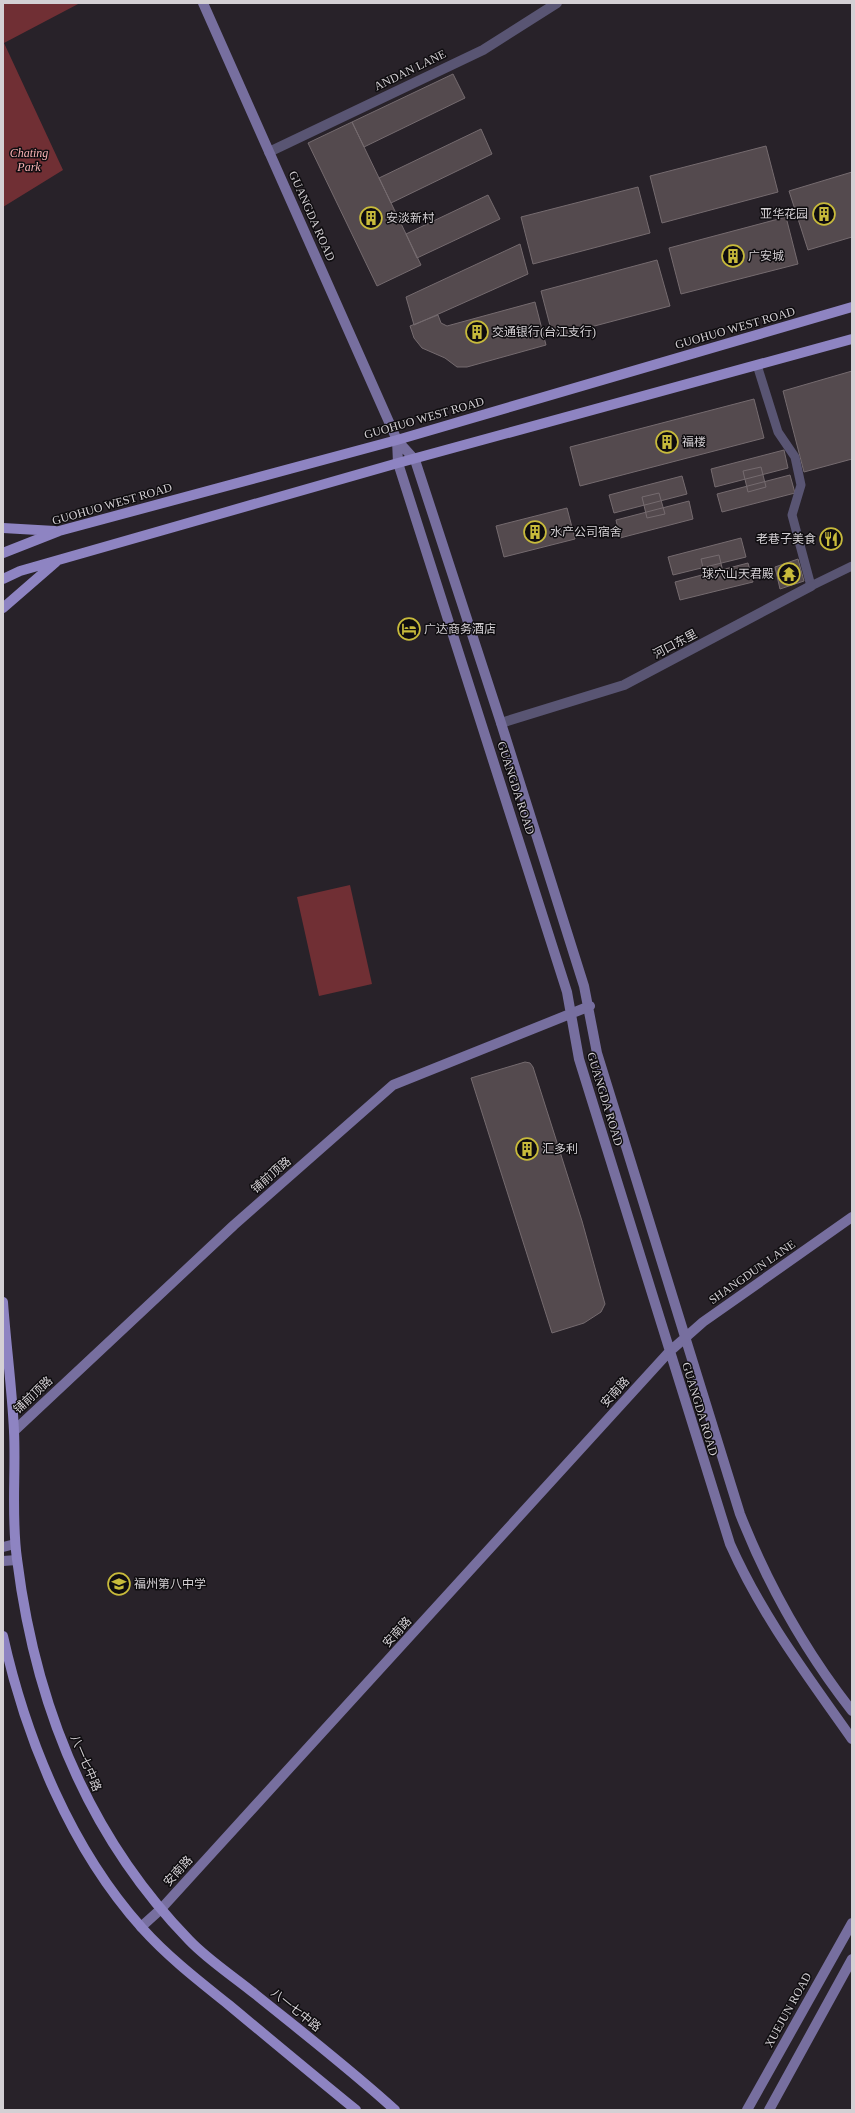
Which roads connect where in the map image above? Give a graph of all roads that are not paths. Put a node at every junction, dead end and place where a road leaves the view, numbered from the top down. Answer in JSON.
{"nodes":[{"id":1,"x":203,"y":3,"type":"edge"},
{"id":2,"x":557,"y":3,"type":"edge"},
{"id":3,"x":270,"y":152,"type":"junction"},
{"id":4,"x":852,"y":307,"type":"edge"},
{"id":5,"x":852,"y":339,"type":"edge"},
{"id":6,"x":757,"y":365,"type":"junction"},
{"id":7,"x":397,"y":440,"type":"junction"},
{"id":8,"x":415,"y":460,"type":"junction"},
{"id":9,"x":398,"y":463,"type":"junction"},
{"id":10,"x":3,"y":528,"type":"edge"},
{"id":11,"x":59,"y":531,"type":"junction"},
{"id":12,"x":3,"y":553,"type":"edge"},
{"id":13,"x":59,"y":560,"type":"junction"},
{"id":14,"x":852,"y":566,"type":"edge"},
{"id":15,"x":3,"y":579,"type":"edge"},
{"id":16,"x":811,"y":586,"type":"junction"},
{"id":17,"x":3,"y":608,"type":"edge"},
{"id":18,"x":502,"y":723,"type":"junction"},
{"id":19,"x":590,"y":1006,"type":"junction"},
{"id":20,"x":572,"y":1012,"type":"junction"},
{"id":21,"x":852,"y":1217,"type":"edge"},
{"id":22,"x":3,"y":1302,"type":"edge"},
{"id":23,"x":685,"y":1336,"type":"junction"},
{"id":24,"x":669,"y":1352,"type":"junction"},
{"id":25,"x":14,"y":1431,"type":"junction"},
{"id":26,"x":15,"y":1544,"type":"junction"},
{"id":27,"x":3,"y":1547,"type":"edge"},
{"id":28,"x":17,"y":1560,"type":"junction"},
{"id":29,"x":3,"y":1561,"type":"edge"},
{"id":30,"x":3,"y":1636,"type":"edge"},
{"id":31,"x":852,"y":1711,"type":"edge"},
{"id":32,"x":852,"y":1738,"type":"edge"},
{"id":33,"x":161,"y":1909,"type":"junction"},
{"id":34,"x":852,"y":1923,"type":"edge"},
{"id":35,"x":141,"y":1927,"type":"junction"},
{"id":36,"x":852,"y":1959,"type":"edge"},
{"id":37,"x":356,"y":2110,"type":"edge"},
{"id":38,"x":395,"y":2110,"type":"edge"},
{"id":39,"x":747,"y":2110,"type":"edge"},
{"id":40,"x":769,"y":2110,"type":"edge"}],
"edges":[{"from":1,"to":3,"type":"main road","name":"GUANGDA ROAD"},
{"from":2,"to":3,"type":"street","name":"ANDAN LANE"},
{"from":3,"to":7,"type":"main road","name":"GUANGDA ROAD"},
{"from":4,"to":7,"type":"main road","name":"GUOHUO WEST ROAD"},
{"from":5,"to":6,"type":"main road"},
{"from":6,"to":8,"type":"main road"},
{"from":6,"to":16,"type":"lane"},
{"from":7,"to":8,"type":"main road","name":"GUANGDA ROAD"},
{"from":7,"to":9,"type":"main road","name":"GUANGDA ROAD"},
{"from":7,"to":11,"type":"main road","name":"GUOHUO WEST ROAD"},
{"from":8,"to":9,"type":"main road"},
{"from":8,"to":18,"type":"main road","name":"GUANGDA ROAD"},
{"from":9,"to":13,"type":"main road"},
{"from":9,"to":20,"type":"main road","name":"GUANGDA ROAD"},
{"from":10,"to":11,"type":"main road"},
{"from":11,"to":12,"type":"main road","name":"GUOHUO WEST ROAD"},
{"from":13,"to":15,"type":"main road"},
{"from":13,"to":17,"type":"main road"},
{"from":14,"to":16,"type":"lane","name":"河口东里"},
{"from":16,"to":18,"type":"street","name":"河口东里"},
{"from":18,"to":19,"type":"main road","name":"GUANGDA ROAD"},
{"from":19,"to":20,"type":"main road","name":"铺前顶路"},
{"from":19,"to":23,"type":"main road","name":"GUANGDA ROAD"},
{"from":20,"to":24,"type":"main road","name":"GUANGDA ROAD"},
{"from":20,"to":25,"type":"main road","name":"铺前顶路"},
{"from":21,"to":23,"type":"main road","name":"SHANGDUN LANE"},
{"from":22,"to":25,"type":"main road","name":"八一七中路"},
{"from":23,"to":24,"type":"main road","name":"SHANGDUN LANE"},
{"from":23,"to":31,"type":"main road","name":"GUANGDA ROAD"},
{"from":24,"to":32,"type":"main road","name":"GUANGDA ROAD"},
{"from":24,"to":33,"type":"main road","name":"安南路"},
{"from":25,"to":26,"type":"main road","name":"八一七中路"},
{"from":26,"to":27,"type":"main road"},
{"from":26,"to":28,"type":"main road","name":"八一七中路"},
{"from":28,"to":29,"type":"main road"},
{"from":28,"to":33,"type":"main road","name":"八一七中路"},
{"from":30,"to":35,"type":"main road"},
{"from":33,"to":35,"type":"main road","name":"安南路"},
{"from":33,"to":38,"type":"main road","name":"八一七中路"},
{"from":34,"to":39,"type":"main road","name":"XUEJUN ROAD"},
{"from":35,"to":37,"type":"main road"},
{"from":36,"to":40,"type":"main road"}]}
